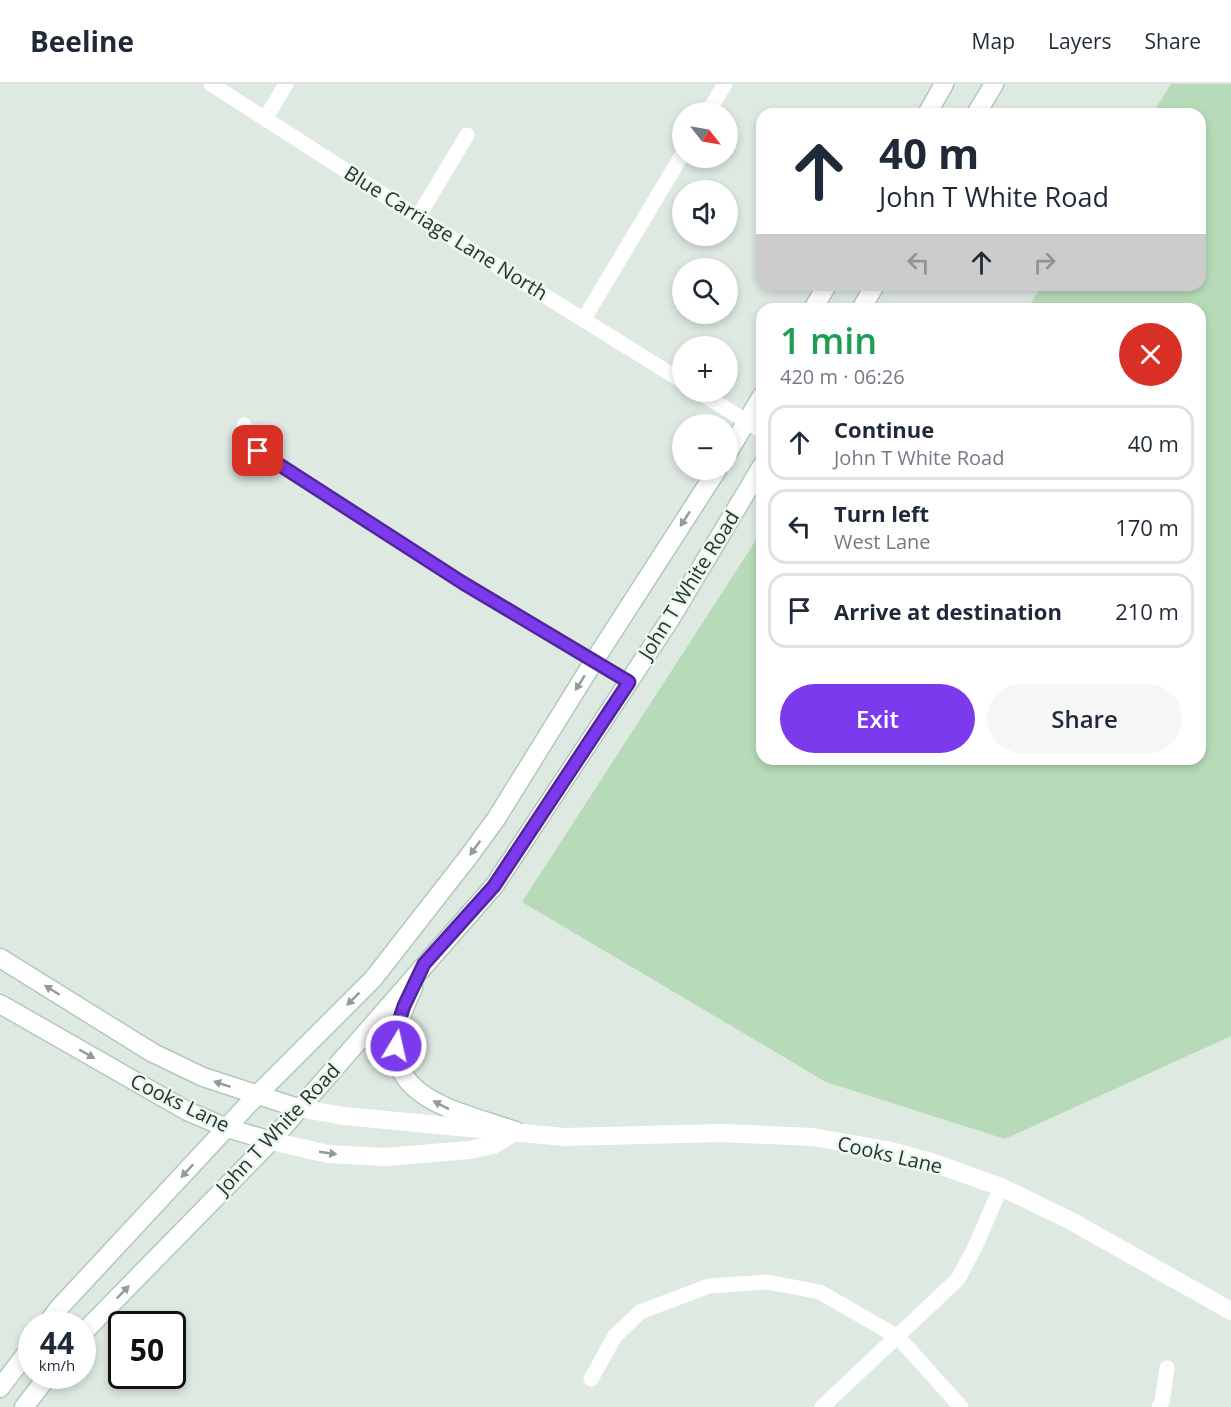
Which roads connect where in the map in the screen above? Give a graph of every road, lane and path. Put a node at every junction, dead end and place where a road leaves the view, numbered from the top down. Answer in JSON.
{"nodes":[{"id":1,"x":211,"y":84,"type":"edge"},
{"id":2,"x":286,"y":84,"type":"edge"},
{"id":3,"x":725,"y":84,"type":"edge"},
{"id":4,"x":944,"y":84,"type":"edge"},
{"id":5,"x":994,"y":84,"type":"edge"},
{"id":6,"x":714,"y":102,"type":"edge"},
{"id":7,"x":930,"y":108,"type":"edge"},
{"id":8,"x":980,"y":108,"type":"edge"},
{"id":9,"x":266,"y":119,"type":"junction"},
{"id":10,"x":467,"y":135,"type":"dead end"},
{"id":11,"x":674,"y":168,"type":"edge"},
{"id":12,"x":418,"y":218,"type":"junction"},
{"id":13,"x":584,"y":319,"type":"junction"},
{"id":14,"x":672,"y":375,"type":"edge"},
{"id":15,"x":715,"y":402,"type":"edge"},
{"id":16,"x":244,"y":425,"type":"dead end"},
{"id":17,"x":755,"y":427,"type":"edge"},
{"id":18,"x":738,"y":443,"type":"edge"},
{"id":19,"x":756,"y":476,"type":"edge"},
{"id":20,"x":711,"y":480,"type":"edge"},
{"id":21,"x":594,"y":661,"type":"junction"},
{"id":22,"x":629,"y":682,"type":"junction"},
{"id":23,"x":0,"y":958,"type":"edge"},
{"id":24,"x":424,"y":964,"type":"junction"},
{"id":25,"x":0,"y":1004,"type":"edge"},
{"id":26,"x":256,"y":1095,"type":"junction"},
{"id":27,"x":298,"y":1108,"type":"junction"},
{"id":28,"x":227,"y":1128,"type":"junction"},
{"id":29,"x":516,"y":1131,"type":"junction"},
{"id":30,"x":271,"y":1141,"type":"junction"},
{"id":31,"x":1001,"y":1187,"type":"junction"},
{"id":32,"x":57,"y":1311,"type":"edge"},
{"id":33,"x":1231,"y":1311,"type":"edge"},
{"id":34,"x":96,"y":1320,"type":"edge"},
{"id":35,"x":898,"y":1337,"type":"junction"},
{"id":36,"x":18,"y":1364,"type":"edge"},
{"id":37,"x":1167,"y":1368,"type":"dead end"},
{"id":38,"x":591,"y":1379,"type":"dead end"},
{"id":39,"x":0,"y":1388,"type":"edge"},
{"id":40,"x":38,"y":1389,"type":"edge"},
{"id":41,"x":24,"y":1407,"type":"edge"},
{"id":42,"x":822,"y":1407,"type":"edge"},
{"id":43,"x":961,"y":1407,"type":"edge"},
{"id":44,"x":1159,"y":1407,"type":"edge"}],
"edges":[{"from":1,"to":9,"type":"street","name":"Blue Carriage Lane North"},
{"from":2,"to":9,"type":"street"},
{"from":3,"to":6,"type":"street"},
{"from":4,"to":7,"type":"main road"},
{"from":5,"to":8,"type":"main road"},
{"from":9,"to":12,"type":"street","name":"Blue Carriage Lane North"},
{"from":10,"to":12,"type":"street"},
{"from":11,"to":13,"type":"street"},
{"from":12,"to":13,"type":"street","name":"Blue Carriage Lane North"},
{"from":13,"to":14,"type":"street","name":"Blue Carriage Lane North"},
{"from":15,"to":17,"type":"street"},
{"from":16,"to":21,"type":"street"},
{"from":17,"to":18,"type":"main road"},
{"from":19,"to":22,"type":"main road","name":"John T White Road"},
{"from":20,"to":21,"type":"main road","name":"John T White Road","one_way":true},
{"from":21,"to":22,"type":"street"},
{"from":21,"to":26,"type":"main road","name":"John T White Road","one_way":true},
{"from":22,"to":24,"type":"main road","name":"John T White Road"},
{"from":26,"to":23,"type":"main road","name":"Cooks Lane","one_way":true},
{"from":24,"to":27,"type":"main road","name":"John T White Road"},
{"from":29,"to":24,"type":"main road","one_way":true},
{"from":25,"to":28,"type":"main road","name":"Cooks Lane","one_way":true},
{"from":26,"to":27,"type":"main road","name":"Cooks Lane"},
{"from":26,"to":28,"type":"main road","name":"John T White Road"},
{"from":27,"to":29,"type":"main road","name":"Cooks Lane"},
{"from":27,"to":30,"type":"main road","name":"John T White Road"},
{"from":28,"to":30,"type":"main road","name":"Cooks Lane"},
{"from":28,"to":32,"type":"main road","name":"John T White Road","one_way":true},
{"from":30,"to":29,"type":"main road","name":"Cooks Lane","one_way":true},
{"from":29,"to":31,"type":"main road","name":"Cooks Lane"},
{"from":34,"to":30,"type":"main road","name":"John T White Road","one_way":true},
{"from":31,"to":33,"type":"main road","name":"Cooks Lane"},
{"from":31,"to":35,"type":"street"},
{"from":35,"to":38,"type":"street"},
{"from":35,"to":42,"type":"street"},
{"from":35,"to":43,"type":"street"},
{"from":36,"to":39,"type":"main road"},
{"from":37,"to":44,"type":"street"},
{"from":40,"to":41,"type":"main road"}]}
